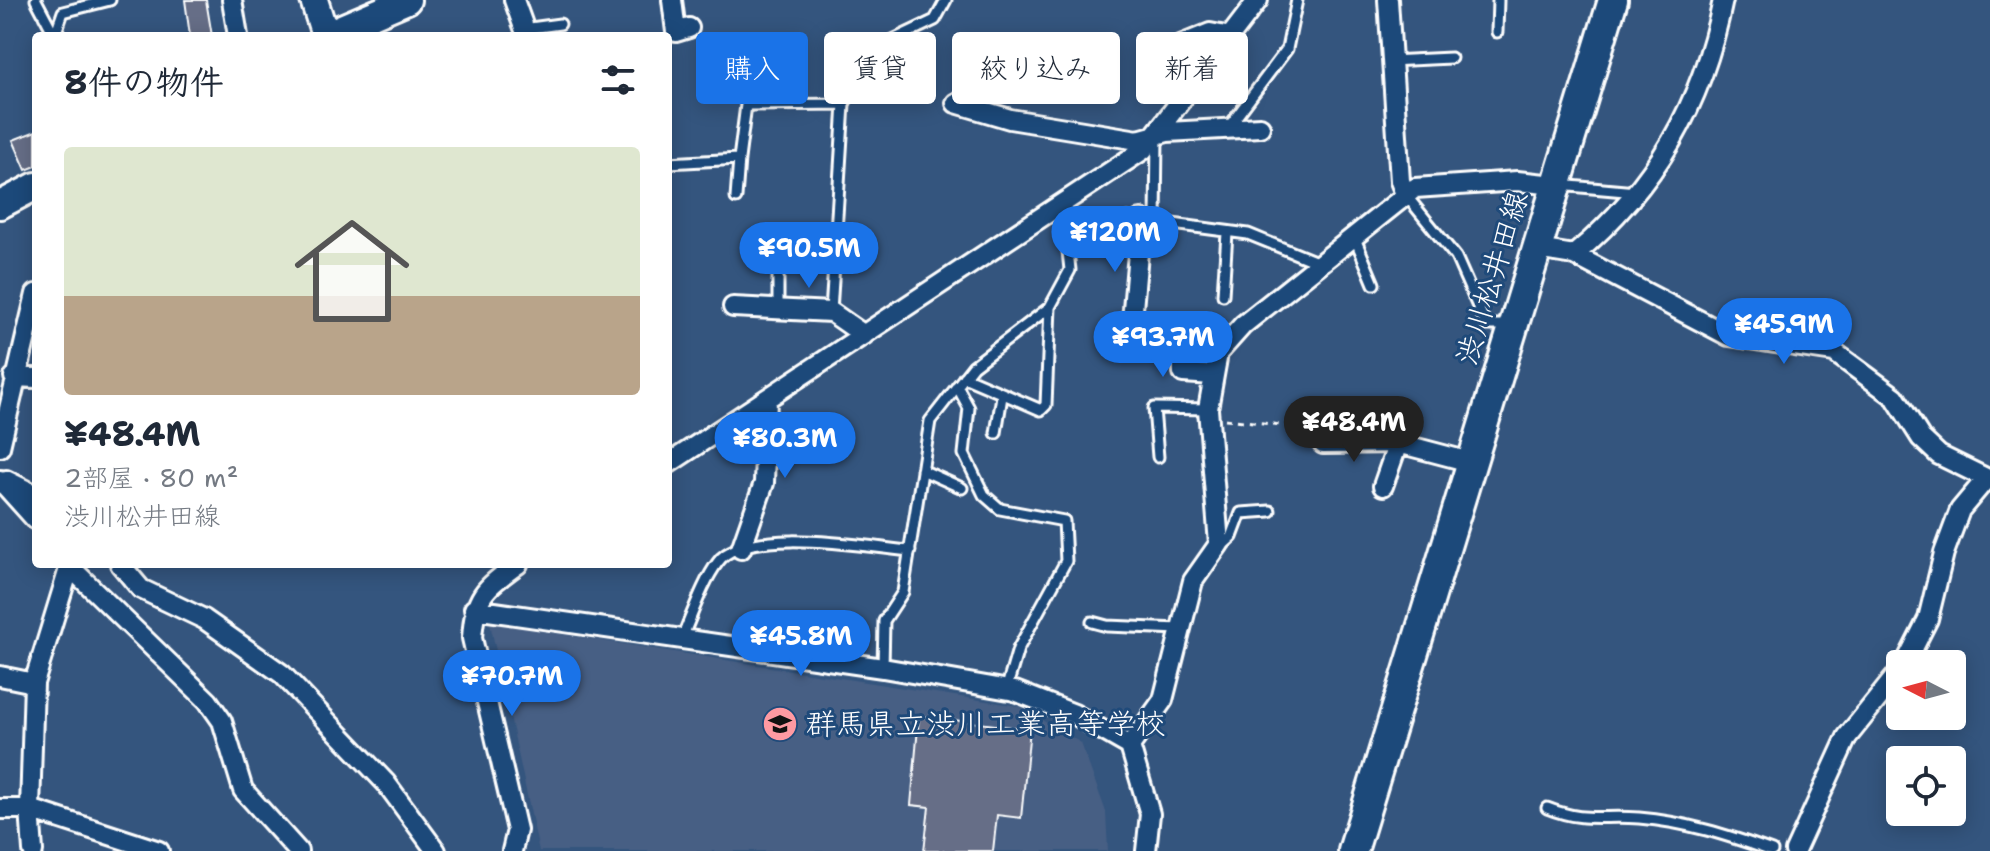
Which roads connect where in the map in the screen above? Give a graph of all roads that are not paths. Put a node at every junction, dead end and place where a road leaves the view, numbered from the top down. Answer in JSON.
{"nodes":[{"id":1,"x":36,"y":0,"type":"edge"},
{"id":2,"x":110,"y":0,"type":"edge"},
{"id":3,"x":232,"y":0,"type":"edge"},
{"id":4,"x":314,"y":0,"type":"edge"},
{"id":5,"x":407,"y":0,"type":"edge"},
{"id":6,"x":514,"y":0,"type":"edge"},
{"id":7,"x":672,"y":0,"type":"edge"},
{"id":8,"x":946,"y":0,"type":"edge"},
{"id":9,"x":1258,"y":0,"type":"edge"},
{"id":10,"x":1297,"y":0,"type":"edge"},
{"id":11,"x":1388,"y":0,"type":"edge"},
{"id":12,"x":1498,"y":0,"type":"edge"},
{"id":13,"x":1613,"y":0,"type":"edge"},
{"id":14,"x":1723,"y":0,"type":"edge"},
{"id":15,"x":560,"y":24,"type":"dead end"},
{"id":16,"x":689,"y":28,"type":"dead end"},
{"id":17,"x":53,"y":32,"type":"edge"},
{"id":18,"x":56,"y":32,"type":"edge"},
{"id":19,"x":237,"y":32,"type":"edge"},
{"id":20,"x":323,"y":32,"type":"edge"},
{"id":21,"x":331,"y":32,"type":"edge"},
{"id":22,"x":525,"y":32,"type":"edge"},
{"id":23,"x":910,"y":32,"type":"edge"},
{"id":24,"x":1235,"y":32,"type":"edge"},
{"id":25,"x":1497,"y":32,"type":"dead end"},
{"id":26,"x":1451,"y":58,"type":"dead end"},
{"id":27,"x":1389,"y":61,"type":"junction"},
{"id":28,"x":844,"y":104,"type":"joint"},
{"id":29,"x":959,"y":104,"type":"edge"},
{"id":30,"x":1179,"y":104,"type":"edge"},
{"id":31,"x":1260,"y":127,"type":"dead end"},
{"id":32,"x":1228,"y":128,"type":"junction"},
{"id":33,"x":1157,"y":133,"type":"junction"},
{"id":34,"x":739,"y":159,"type":"junction"},
{"id":35,"x":672,"y":163,"type":"edge"},
{"id":36,"x":1555,"y":185,"type":"junction"},
{"id":37,"x":32,"y":188,"type":"edge"},
{"id":38,"x":1636,"y":192,"type":"junction"},
{"id":39,"x":1405,"y":194,"type":"junction"},
{"id":40,"x":736,"y":198,"type":"dead end"},
{"id":41,"x":1063,"y":203,"type":"junction"},
{"id":42,"x":0,"y":205,"type":"edge"},
{"id":43,"x":1148,"y":220,"type":"junction"},
{"id":44,"x":1227,"y":233,"type":"junction"},
{"id":45,"x":1354,"y":236,"type":"junction"},
{"id":46,"x":1069,"y":245,"type":"junction"},
{"id":47,"x":1537,"y":249,"type":"junction"},
{"id":48,"x":1574,"y":255,"type":"junction"},
{"id":49,"x":1320,"y":264,"type":"junction"},
{"id":50,"x":778,"y":274,"type":"dead end"},
{"id":51,"x":1374,"y":284,"type":"dead end"},
{"id":52,"x":1223,"y":295,"type":"dead end"},
{"id":53,"x":733,"y":307,"type":"dead end"},
{"id":54,"x":1050,"y":307,"type":"junction"},
{"id":55,"x":778,"y":308,"type":"junction"},
{"id":56,"x":32,"y":309,"type":"edge"},
{"id":57,"x":831,"y":312,"type":"junction"},
{"id":58,"x":1513,"y":325,"type":"junction"},
{"id":59,"x":864,"y":335,"type":"junction"},
{"id":60,"x":1213,"y":375,"type":"junction"},
{"id":61,"x":14,"y":377,"type":"junction"},
{"id":62,"x":32,"y":378,"type":"edge"},
{"id":63,"x":961,"y":382,"type":"junction"},
{"id":64,"x":1002,"y":396,"type":"junction"},
{"id":65,"x":767,"y":399,"type":"junction"},
{"id":66,"x":1209,"y":413,"type":"junction"},
{"id":67,"x":996,"y":433,"type":"dead end"},
{"id":68,"x":1398,"y":443,"type":"junction"},
{"id":69,"x":1323,"y":444,"type":"dead end"},
{"id":70,"x":0,"y":447,"type":"edge"},
{"id":71,"x":1158,"y":457,"type":"dead end"},
{"id":72,"x":672,"y":461,"type":"edge"},
{"id":73,"x":1474,"y":463,"type":"junction"},
{"id":74,"x":922,"y":470,"type":"junction"},
{"id":75,"x":0,"y":479,"type":"edge"},
{"id":76,"x":1988,"y":479,"type":"edge"},
{"id":77,"x":1383,"y":486,"type":"dead end"},
{"id":78,"x":962,"y":488,"type":"dead end"},
{"id":79,"x":32,"y":493,"type":"edge"},
{"id":80,"x":1270,"y":511,"type":"dead end"},
{"id":81,"x":32,"y":515,"type":"edge"},
{"id":82,"x":741,"y":549,"type":"junction"},
{"id":83,"x":910,"y":551,"type":"junction"},
{"id":84,"x":1207,"y":561,"type":"junction"},
{"id":85,"x":67,"y":568,"type":"edge"},
{"id":86,"x":70,"y":568,"type":"edge"},
{"id":87,"x":123,"y":568,"type":"edge"},
{"id":88,"x":513,"y":568,"type":"edge"},
{"id":89,"x":474,"y":609,"type":"junction"},
{"id":90,"x":1092,"y":622,"type":"dead end"},
{"id":91,"x":1180,"y":629,"type":"junction"},
{"id":92,"x":681,"y":640,"type":"junction"},
{"id":93,"x":1912,"y":650,"type":"edge"},
{"id":94,"x":883,"y":668,"type":"junction"},
{"id":95,"x":0,"y":676,"type":"edge"},
{"id":96,"x":34,"y":683,"type":"junction"},
{"id":97,"x":1886,"y":688,"type":"edge"},
{"id":98,"x":1006,"y":690,"type":"junction"},
{"id":99,"x":1130,"y":746,"type":"junction"},
{"id":100,"x":1547,"y":808,"type":"dead end"},
{"id":101,"x":0,"y":809,"type":"edge"},
{"id":102,"x":30,"y":809,"type":"junction"},
{"id":103,"x":33,"y":847,"type":"edge"},
{"id":104,"x":159,"y":851,"type":"edge"},
{"id":105,"x":298,"y":851,"type":"edge"},
{"id":106,"x":436,"y":851,"type":"edge"},
{"id":107,"x":512,"y":851,"type":"edge"},
{"id":108,"x":1146,"y":851,"type":"edge"},
{"id":109,"x":1353,"y":851,"type":"edge"},
{"id":110,"x":1772,"y":851,"type":"edge"},
{"id":111,"x":1795,"y":851,"type":"edge"}],
"edges":[{"from":1,"to":17,"type":"lane"},
{"from":2,"to":18,"type":"lane"},
{"from":3,"to":19,"type":"street"},
{"from":4,"to":20,"type":"street"},
{"from":5,"to":21,"type":"street"},
{"from":6,"to":22,"type":"street"},
{"from":7,"to":16,"type":"street"},
{"from":8,"to":23,"type":"lane"},
{"from":9,"to":24,"type":"street"},
{"from":10,"to":32,"type":"lane"},
{"from":11,"to":27,"type":"street"},
{"from":12,"to":25,"type":"lane"},
{"from":13,"to":36,"type":"main road","name":"渋川松井田線"},
{"from":14,"to":38,"type":"street"},
{"from":15,"to":22,"type":"lane"},
{"from":26,"to":27,"type":"lane"},
{"from":27,"to":39,"type":"street"},
{"from":28,"to":34,"type":"lane"},
{"from":28,"to":57,"type":"lane"},
{"from":29,"to":33,"type":"street"},
{"from":30,"to":33,"type":"street"},
{"from":31,"to":32,"type":"street"},
{"from":32,"to":33,"type":"street"},
{"from":33,"to":41,"type":"street"},
{"from":33,"to":43,"type":"lane"},
{"from":34,"to":35,"type":"lane"},
{"from":34,"to":40,"type":"lane"},
{"from":36,"to":38,"type":"lane"},
{"from":36,"to":39,"type":"street"},
{"from":36,"to":47,"type":"main road","name":"渋川松井田線"},
{"from":37,"to":42,"type":"street"},
{"from":38,"to":48,"type":"street"},
{"from":39,"to":45,"type":"street"},
{"from":39,"to":58,"type":"lane"},
{"from":41,"to":46,"type":"lane"},
{"from":41,"to":59,"type":"street"},
{"from":43,"to":44,"type":"lane"},
{"from":43,"to":46,"type":"lane"},
{"from":43,"to":60,"type":"street"},
{"from":44,"to":49,"type":"lane"},
{"from":44,"to":52,"type":"lane"},
{"from":45,"to":49,"type":"street"},
{"from":45,"to":51,"type":"lane"},
{"from":46,"to":54,"type":"lane"},
{"from":47,"to":48,"type":"street"},
{"from":47,"to":58,"type":"main road","name":"渋川松井田線"},
{"from":48,"to":76,"type":"street"},
{"from":49,"to":60,"type":"street"},
{"from":50,"to":55,"type":"lane"},
{"from":53,"to":55,"type":"street"},
{"from":54,"to":63,"type":"lane"},
{"from":54,"to":64,"type":"lane"},
{"from":55,"to":57,"type":"street"},
{"from":56,"to":61,"type":"street"},
{"from":57,"to":59,"type":"street"},
{"from":58,"to":73,"type":"main road","name":"渋川松井田線"},
{"from":59,"to":65,"type":"street"},
{"from":60,"to":66,"type":"street"},
{"from":61,"to":62,"type":"street"},
{"from":61,"to":70,"type":"street"},
{"from":63,"to":64,"type":"lane"},
{"from":63,"to":74,"type":"lane"},
{"from":63,"to":98,"type":"lane"},
{"from":64,"to":67,"type":"lane"},
{"from":65,"to":72,"type":"street"},
{"from":65,"to":82,"type":"street"},
{"from":66,"to":71,"type":"lane"},
{"from":66,"to":84,"type":"street"},
{"from":68,"to":69,"type":"street"},
{"from":68,"to":73,"type":"street"},
{"from":68,"to":77,"type":"street"},
{"from":73,"to":109,"type":"main road","name":"渋川松井田線"},
{"from":74,"to":78,"type":"lane"},
{"from":74,"to":83,"type":"lane"},
{"from":75,"to":79,"type":"street"},
{"from":75,"to":81,"type":"street"},
{"from":76,"to":93,"type":"street"},
{"from":80,"to":84,"type":"lane"},
{"from":82,"to":83,"type":"lane"},
{"from":82,"to":92,"type":"lane"},
{"from":83,"to":94,"type":"lane"},
{"from":84,"to":91,"type":"street"},
{"from":85,"to":96,"type":"street"},
{"from":86,"to":105,"type":"street"},
{"from":87,"to":106,"type":"street"},
{"from":88,"to":89,"type":"street"},
{"from":89,"to":92,"type":"street"},
{"from":89,"to":107,"type":"street"},
{"from":90,"to":91,"type":"lane"},
{"from":91,"to":99,"type":"street"},
{"from":92,"to":94,"type":"street"},
{"from":94,"to":98,"type":"street"},
{"from":95,"to":96,"type":"street"},
{"from":96,"to":102,"type":"street"},
{"from":97,"to":111,"type":"street"},
{"from":98,"to":99,"type":"street"},
{"from":99,"to":108,"type":"street"},
{"from":100,"to":110,"type":"lane"},
{"from":101,"to":102,"type":"street"},
{"from":102,"to":103,"type":"street"},
{"from":102,"to":104,"type":"street"}]}
